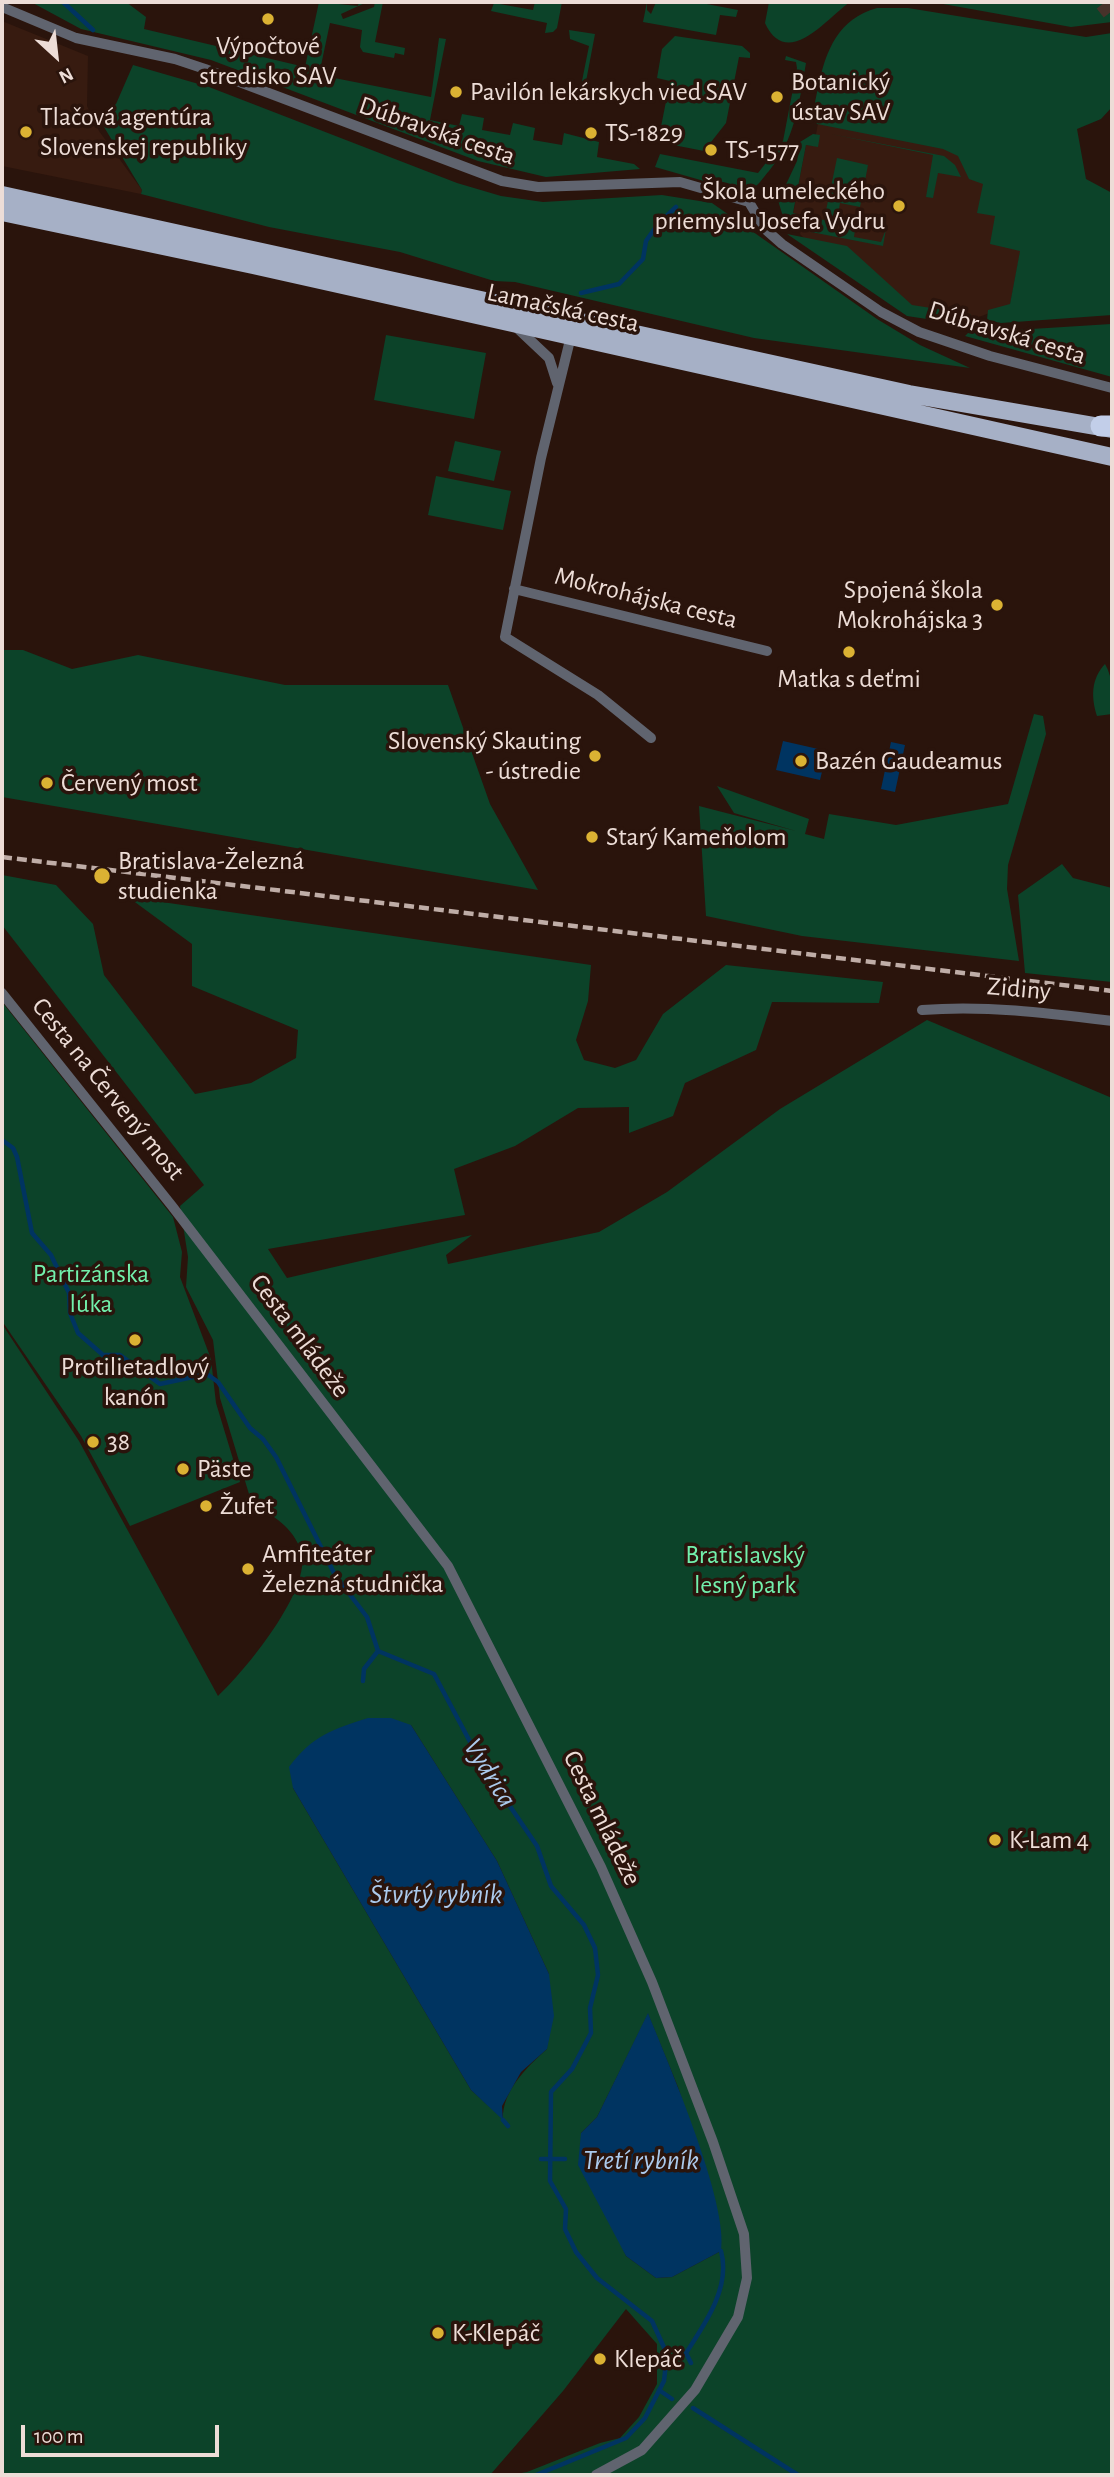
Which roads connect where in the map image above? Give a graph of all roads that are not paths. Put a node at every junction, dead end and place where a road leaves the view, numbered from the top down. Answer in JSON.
{"nodes":[{"id":1,"x":2,"y":7,"type":"edge"},
{"id":2,"x":2,"y":195,"type":"edge"},
{"id":3,"x":2,"y":212,"type":"edge"},
{"id":4,"x":565,"y":317,"type":"junction"},
{"id":5,"x":514,"y":325,"type":"junction"},
{"id":6,"x":571,"y":336,"type":"junction"},
{"id":7,"x":557,"y":386,"type":"junction"},
{"id":8,"x":1112,"y":388,"type":"edge"},
{"id":9,"x":1109,"y":427,"type":"edge"},
{"id":10,"x":1112,"y":457,"type":"edge"},
{"id":11,"x":514,"y":589,"type":"junction"},
{"id":12,"x":767,"y":651,"type":"dead end"},
{"id":13,"x":652,"y":738,"type":"dead end"},
{"id":14,"x":2,"y":993,"type":"edge"},
{"id":15,"x":922,"y":1010,"type":"dead end"},
{"id":16,"x":1112,"y":1021,"type":"edge"},
{"id":17,"x":178,"y":1213,"type":"joint"},
{"id":18,"x":596,"y":2475,"type":"edge"}],
"edges":[{"from":1,"to":8,"type":"street","name":"Dúbravská cesta"},
{"from":2,"to":4,"type":"main road","name":"Lamačská cesta"},
{"from":3,"to":5,"type":"main road","name":"Lamačská cesta"},
{"from":4,"to":6,"type":"main road"},
{"from":4,"to":9,"type":"main road","name":"Lamačská cesta"},
{"from":5,"to":6,"type":"main road","name":"Lamačská cesta"},
{"from":5,"to":7,"type":"street"},
{"from":6,"to":7,"type":"street","name":"Mokrohájska cesta"},
{"from":6,"to":10,"type":"main road","name":"Lamačská cesta"},
{"from":7,"to":11,"type":"street","name":"Mokrohájska cesta"},
{"from":11,"to":12,"type":"street","name":"Mokrohájska cesta"},
{"from":11,"to":13,"type":"street","name":"Mokrohájska cesta"},
{"from":14,"to":17,"type":"street","name":"Cesta na Červený most"},
{"from":15,"to":16,"type":"street","name":"Zidiny"},
{"from":17,"to":18,"type":"street","name":"Cesta mládeže"}]}
